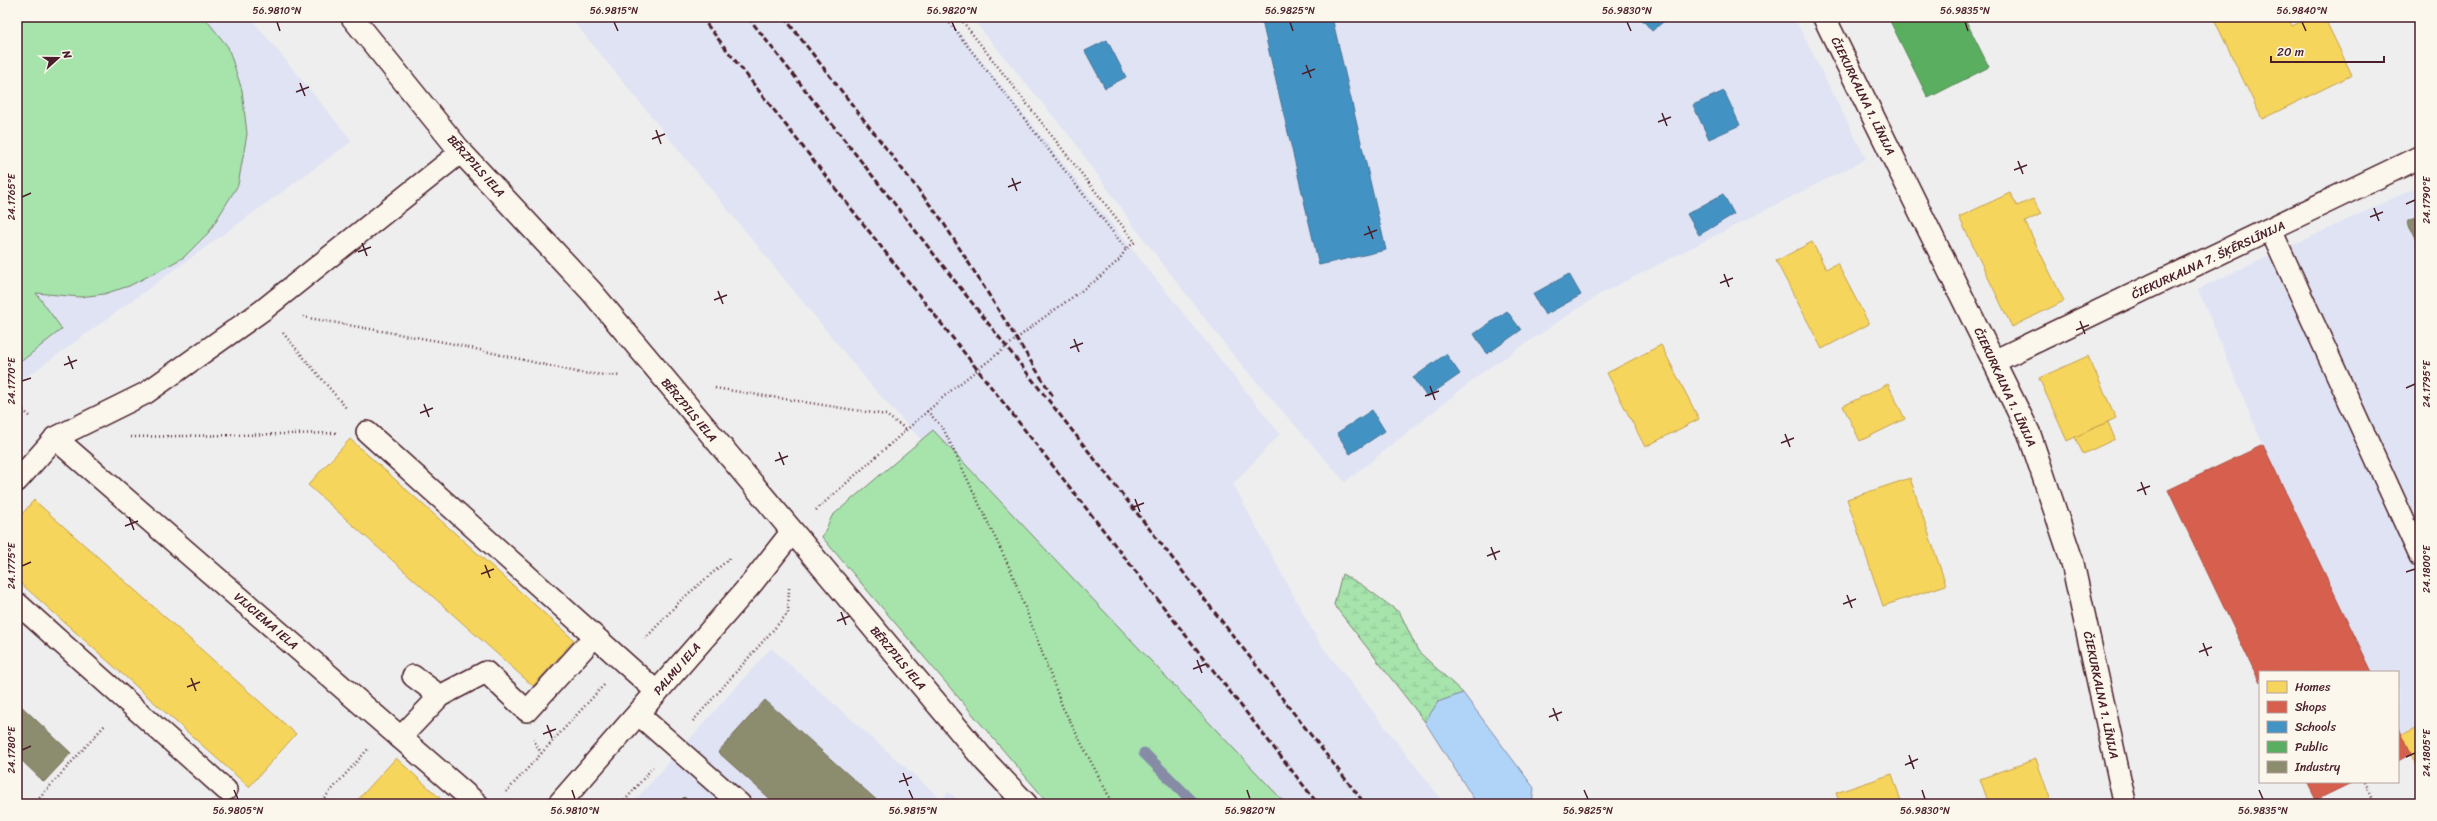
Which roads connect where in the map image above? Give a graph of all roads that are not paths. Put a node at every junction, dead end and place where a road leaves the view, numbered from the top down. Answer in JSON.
{"nodes":[{"id":1,"x":352,"y":17,"type":"edge"},
{"id":2,"x":1824,"y":17,"type":"edge"},
{"id":3,"x":461,"y":152,"type":"junction"},
{"id":4,"x":2420,"y":157,"type":"edge"},
{"id":5,"x":2271,"y":230,"type":"junction"},
{"id":6,"x":1995,"y":361,"type":"junction"},
{"id":7,"x":367,"y":432,"type":"road end"},
{"id":8,"x":55,"y":438,"type":"junction"},
{"id":9,"x":17,"y":481,"type":"edge"},
{"id":10,"x":792,"y":532,"type":"junction"},
{"id":11,"x":2420,"y":556,"type":"edge"},
{"id":12,"x":17,"y":603,"type":"edge"},
{"id":13,"x":594,"y":637,"type":"junction"},
{"id":14,"x":413,"y":676,"type":"dead end"},
{"id":15,"x":657,"y":692,"type":"junction"},
{"id":16,"x":440,"y":696,"type":"junction"},
{"id":17,"x":638,"y":714,"type":"junction"},
{"id":18,"x":394,"y":732,"type":"junction"},
{"id":19,"x":226,"y":790,"type":"dead end"},
{"id":20,"x":477,"y":804,"type":"edge"},
{"id":21,"x":559,"y":804,"type":"edge"},
{"id":22,"x":740,"y":804,"type":"edge"},
{"id":23,"x":1026,"y":804,"type":"edge"},
{"id":24,"x":2125,"y":804,"type":"edge"}],
"edges":[{"from":1,"to":3,"type":"street","name":"BĒRZPILS IELA"},
{"from":2,"to":6,"type":"street","name":"ČIEKURKALNA 1. LĪNIJA"},
{"from":3,"to":8,"type":"lane"},
{"from":3,"to":10,"type":"street","name":"BĒRZPILS IELA"},
{"from":4,"to":5,"type":"street","name":"ČIEKURKALNA 7. ŠĶĒRSLĪNIJA"},
{"from":5,"to":6,"type":"street","name":"ČIEKURKALNA 7. ŠĶĒRSLĪNIJA"},
{"from":5,"to":11,"type":"lane"},
{"from":6,"to":24,"type":"street","name":"ČIEKURKALNA 1. LĪNIJA"},
{"from":7,"to":13,"type":"lane"},
{"from":8,"to":9,"type":"lane"},
{"from":8,"to":18,"type":"street","name":"VIJCIEMA IELA"},
{"from":10,"to":15,"type":"street","name":"PALMU IELA"},
{"from":10,"to":23,"type":"street","name":"BĒRZPILS IELA"},
{"from":12,"to":19,"type":"lane"},
{"from":13,"to":15,"type":"lane"},
{"from":13,"to":16,"type":"lane"},
{"from":14,"to":16,"type":"lane"},
{"from":15,"to":17,"type":"street","name":"PALMU IELA"},
{"from":16,"to":18,"type":"lane"},
{"from":17,"to":21,"type":"street","name":"PALMU IELA"},
{"from":17,"to":22,"type":"lane"},
{"from":18,"to":20,"type":"street","name":"VIJCIEMA IELA"}]}
